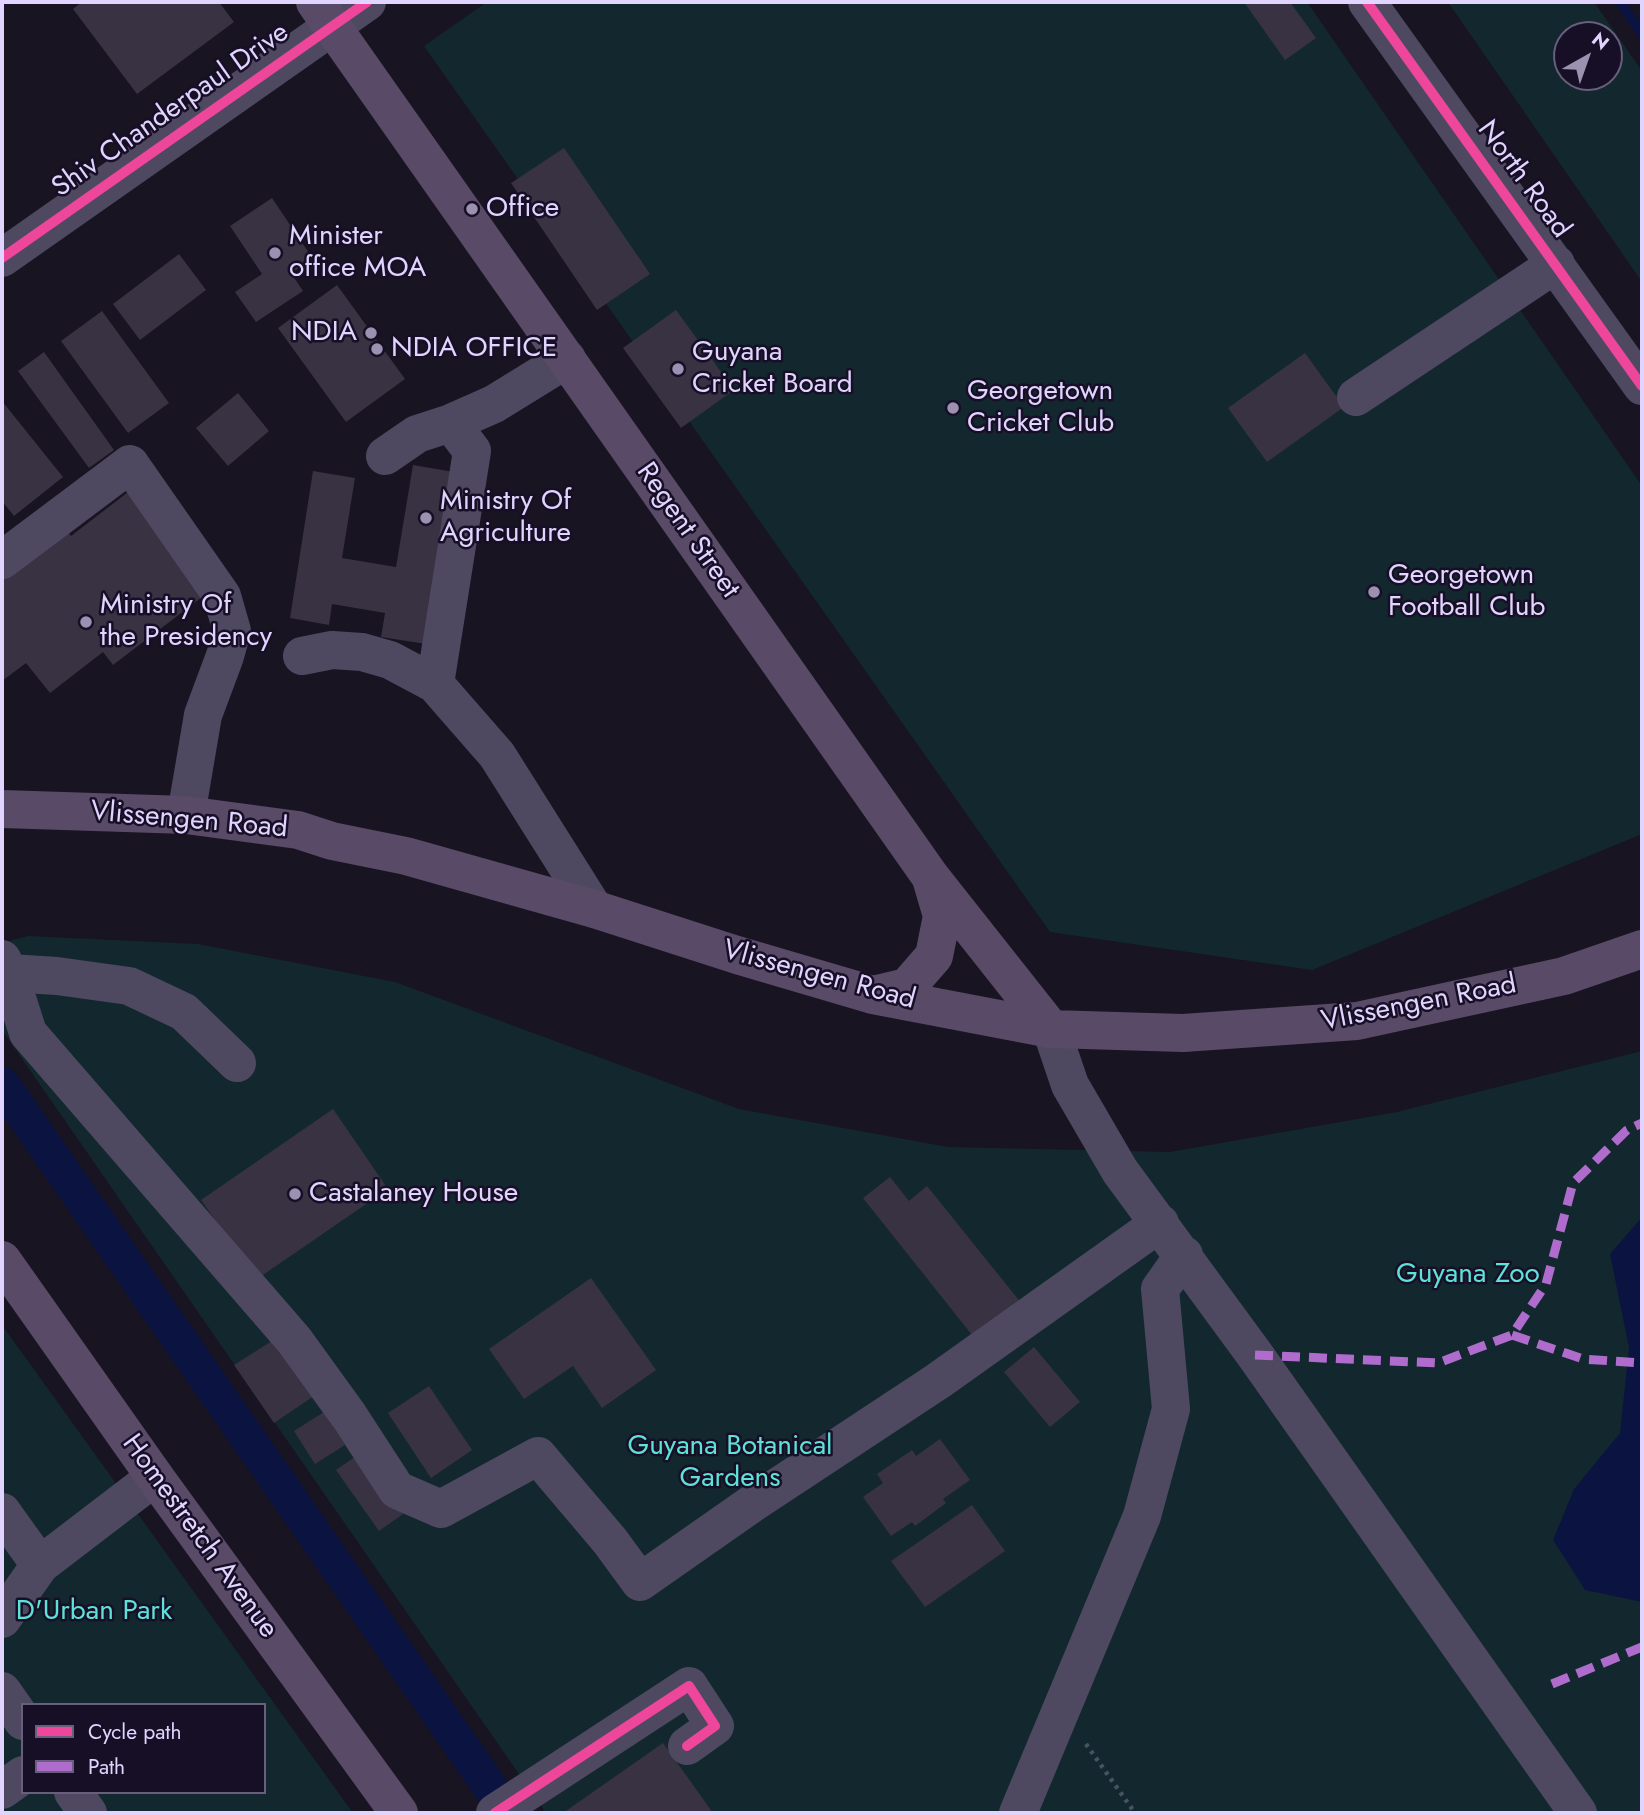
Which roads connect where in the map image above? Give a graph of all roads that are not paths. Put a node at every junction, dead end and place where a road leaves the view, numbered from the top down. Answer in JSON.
{"nodes":[{"id":1,"x":367,"y":2,"type":"edge"},
{"id":2,"x":1367,"y":2,"type":"edge"},
{"id":3,"x":324,"y":14,"type":"edge"},
{"id":4,"x":2,"y":258,"type":"edge"},
{"id":5,"x":1556,"y":264,"type":"junction"},
{"id":6,"x":567,"y":359,"type":"junction"},
{"id":7,"x":1642,"y":386,"type":"edge"},
{"id":8,"x":1356,"y":397,"type":"dead end"},
{"id":9,"x":451,"y":423,"type":"junction"},
{"id":10,"x":385,"y":456,"type":"dead end"},
{"id":11,"x":2,"y":560,"type":"edge"},
{"id":12,"x":302,"y":656,"type":"dead end"},
{"id":13,"x":435,"y":684,"type":"junction"},
{"id":14,"x":2,"y":809,"type":"edge"},
{"id":15,"x":186,"y":815,"type":"junction"},
{"id":16,"x":930,"y":876,"type":"junction"},
{"id":17,"x":594,"y":909,"type":"junction"},
{"id":18,"x":1642,"y":949,"type":"edge"},
{"id":19,"x":6,"y":966,"type":"edge"},
{"id":20,"x":873,"y":995,"type":"junction"},
{"id":21,"x":1051,"y":1029,"type":"junction"},
{"id":22,"x":237,"y":1063,"type":"dead end"},
{"id":23,"x":1160,"y":1223,"type":"junction"},
{"id":24,"x":1184,"y":1255,"type":"junction"},
{"id":25,"x":2,"y":1260,"type":"edge"},
{"id":26,"x":155,"y":1477,"type":"junction"},
{"id":27,"x":2,"y":1512,"type":"edge"},
{"id":28,"x":40,"y":1565,"type":"junction"},
{"id":29,"x":2,"y":1619,"type":"edge"},
{"id":30,"x":2,"y":1691,"type":"edge"},
{"id":31,"x":21,"y":1718,"type":"edge"},
{"id":32,"x":687,"y":1746,"type":"dead end"},
{"id":33,"x":21,"y":1776,"type":"edge"},
{"id":34,"x":2,"y":1790,"type":"edge"},
{"id":35,"x":74,"y":1794,"type":"edge"},
{"id":36,"x":88,"y":1813,"type":"edge"},
{"id":37,"x":399,"y":1813,"type":"edge"},
{"id":38,"x":495,"y":1813,"type":"edge"},
{"id":39,"x":1018,"y":1813,"type":"edge"},
{"id":40,"x":1578,"y":1813,"type":"edge"}],
"edges":[{"from":1,"to":3,"type":"street","name":"Shiv Chanderpaul Drive"},
{"from":2,"to":5,"type":"street","name":"North Road"},
{"from":3,"to":4,"type":"street","name":"Shiv Chanderpaul Drive"},
{"from":3,"to":6,"type":"main road","name":"Regent Street"},
{"from":5,"to":7,"type":"street","name":"North Road"},
{"from":5,"to":8,"type":"street"},
{"from":6,"to":9,"type":"street"},
{"from":6,"to":16,"type":"main road","name":"Regent Street"},
{"from":9,"to":10,"type":"street"},
{"from":9,"to":13,"type":"street"},
{"from":11,"to":15,"type":"street"},
{"from":12,"to":13,"type":"street"},
{"from":13,"to":17,"type":"street"},
{"from":14,"to":15,"type":"main road","name":"Vlissengen Road"},
{"from":15,"to":17,"type":"main road","name":"Vlissengen Road"},
{"from":16,"to":20,"type":"main road"},
{"from":16,"to":21,"type":"main road","name":"Regent Street"},
{"from":17,"to":20,"type":"main road","name":"Vlissengen Road"},
{"from":18,"to":21,"type":"main road","name":"Vlissengen Road"},
{"from":19,"to":22,"type":"street"},
{"from":19,"to":23,"type":"street"},
{"from":20,"to":21,"type":"main road","name":"Vlissengen Road"},
{"from":21,"to":23,"type":"street"},
{"from":23,"to":24,"type":"street"},
{"from":24,"to":39,"type":"street"},
{"from":24,"to":40,"type":"street"},
{"from":25,"to":26,"type":"main road","name":"Homestretch Avenue"},
{"from":26,"to":28,"type":"street"},
{"from":26,"to":37,"type":"main road","name":"Homestretch Avenue"},
{"from":27,"to":28,"type":"street"},
{"from":28,"to":29,"type":"street"},
{"from":30,"to":31,"type":"street"},
{"from":32,"to":38,"type":"street"},
{"from":33,"to":34,"type":"street"},
{"from":35,"to":36,"type":"street"}]}
